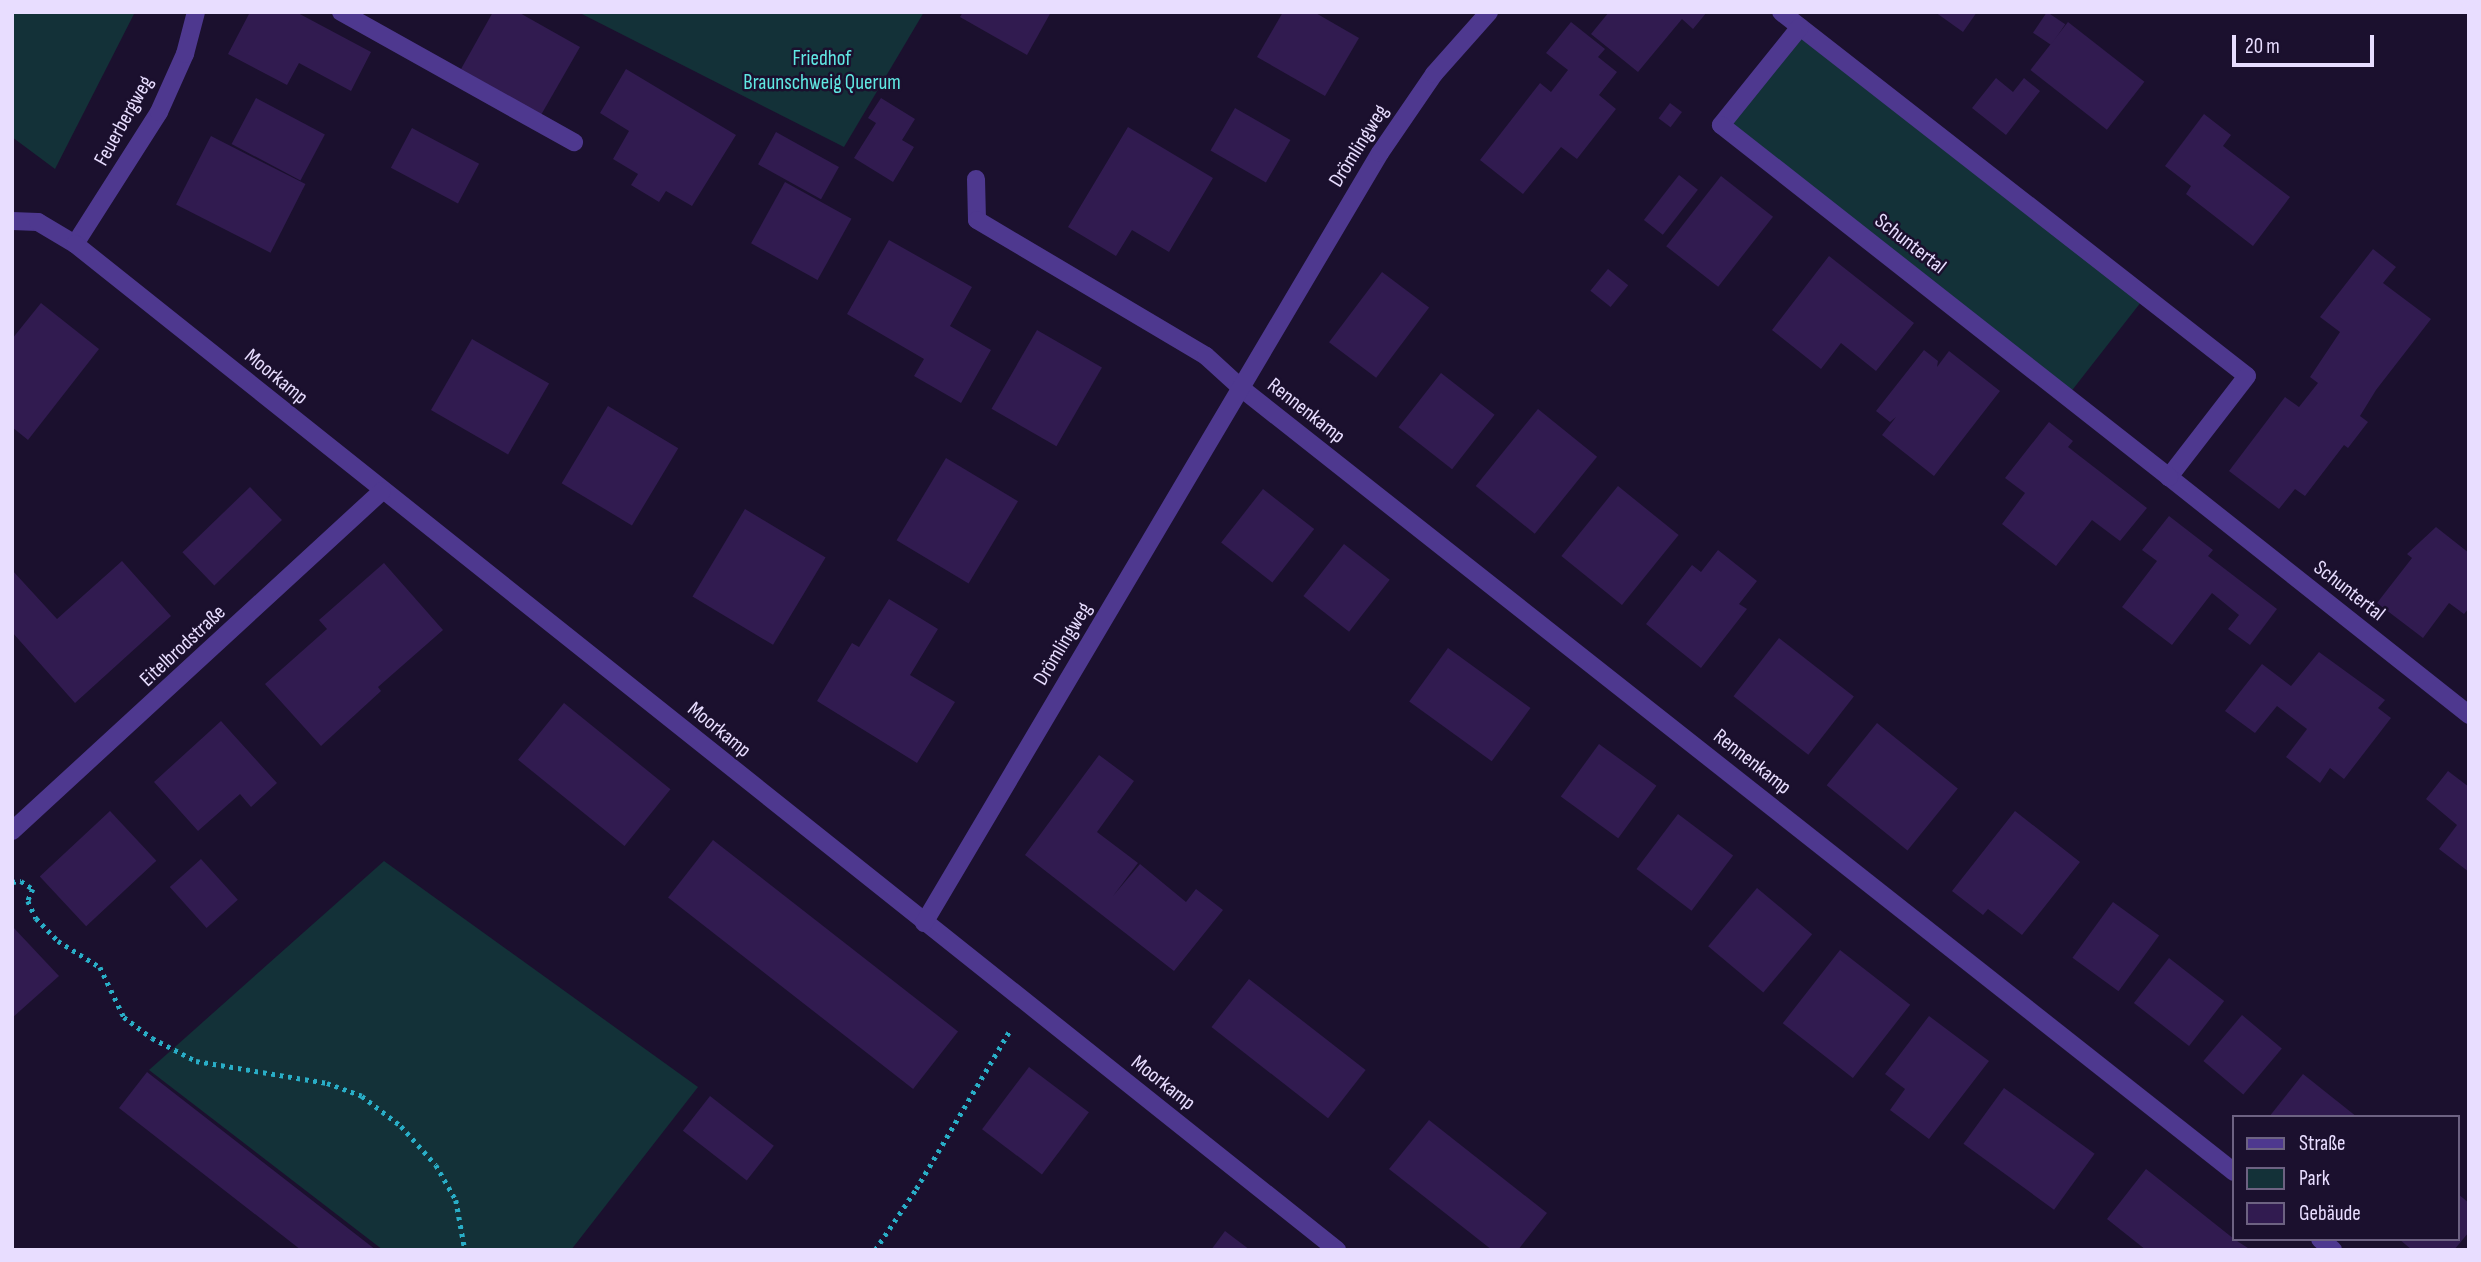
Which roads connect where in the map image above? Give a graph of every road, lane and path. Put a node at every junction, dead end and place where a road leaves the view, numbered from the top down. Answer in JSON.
{"nodes":[{"id":1,"x":196,"y":12,"type":"edge"},
{"id":2,"x":341,"y":12,"type":"edge"},
{"id":3,"x":1489,"y":12,"type":"edge"},
{"id":4,"x":1781,"y":12,"type":"edge"},
{"id":5,"x":1800,"y":27,"type":"junction"},
{"id":6,"x":574,"y":142,"type":"dead end"},
{"id":7,"x":976,"y":179,"type":"dead end"},
{"id":8,"x":12,"y":222,"type":"edge"},
{"id":9,"x":75,"y":244,"type":"junction"},
{"id":10,"x":1241,"y":388,"type":"junction"},
{"id":11,"x":2169,"y":477,"type":"junction"},
{"id":12,"x":382,"y":491,"type":"junction"},
{"id":13,"x":2469,"y":715,"type":"edge"},
{"id":14,"x":12,"y":831,"type":"edge"},
{"id":15,"x":12,"y":882,"type":"edge"},
{"id":16,"x":924,"y":923,"type":"junction"},
{"id":17,"x":1022,"y":999,"type":"junction"},
{"id":18,"x":2232,"y":1170,"type":"edge"},
{"id":19,"x":465,"y":1250,"type":"edge"},
{"id":20,"x":875,"y":1250,"type":"edge"},
{"id":21,"x":1337,"y":1250,"type":"edge"}],
"edges":[{"from":1,"to":9,"type":"street","name":"Feuerbergweg"},
{"from":2,"to":6,"type":"street"},
{"from":3,"to":10,"type":"street","name":"Drömlingweg"},
{"from":4,"to":5,"type":"street"},
{"from":5,"to":11,"type":"street","name":"Schuntertal"},
{"from":5,"to":11,"type":"street"},
{"from":7,"to":10,"type":"street"},
{"from":8,"to":9,"type":"street","name":"Moorkamp"},
{"from":9,"to":12,"type":"street","name":"Moorkamp"},
{"from":10,"to":16,"type":"street","name":"Drömlingweg"},
{"from":10,"to":18,"type":"street","name":"Rennenkamp"},
{"from":11,"to":13,"type":"street","name":"Schuntertal"},
{"from":12,"to":14,"type":"street","name":"Eitelbrodstraße"},
{"from":12,"to":16,"type":"street","name":"Moorkamp"},
{"from":15,"to":19,"type":"path"},
{"from":16,"to":17,"type":"street","name":"Moorkamp"},
{"from":17,"to":20,"type":"path"},
{"from":17,"to":21,"type":"street","name":"Moorkamp"}]}
